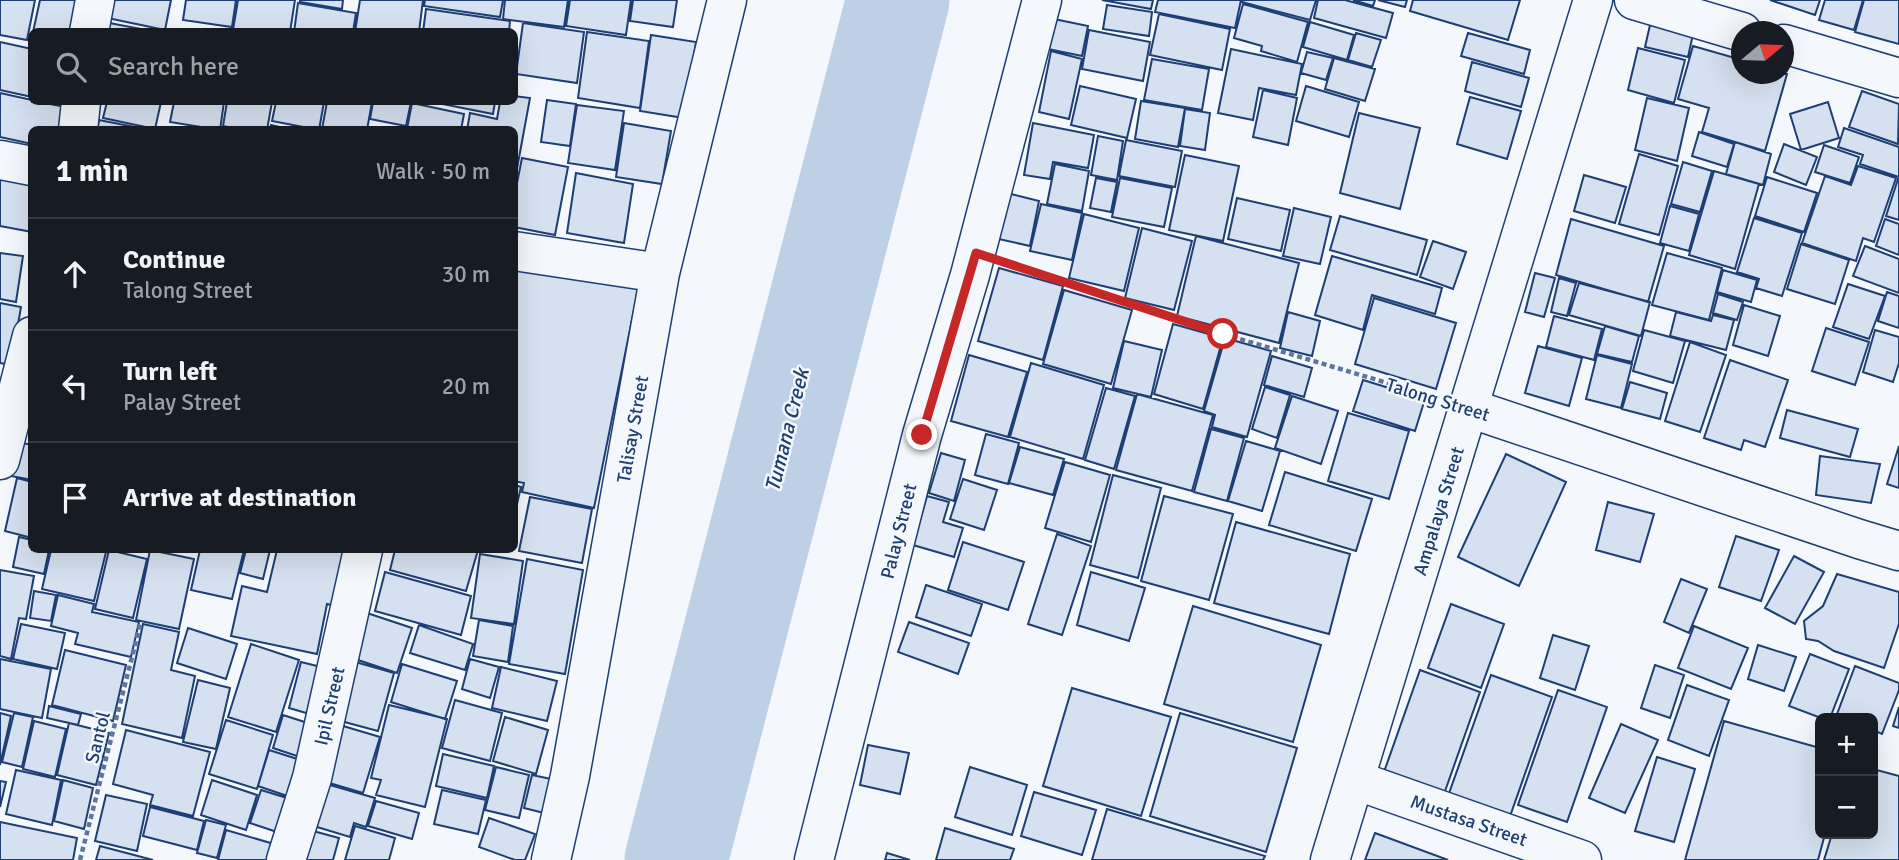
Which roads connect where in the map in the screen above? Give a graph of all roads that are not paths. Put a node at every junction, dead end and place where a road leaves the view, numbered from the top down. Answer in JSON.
{"nodes":[{"id":1,"x":96,"y":0,"type":"edge"},
{"id":2,"x":727,"y":0,"type":"edge"},
{"id":3,"x":1042,"y":0,"type":"edge"},
{"id":4,"x":1593,"y":0,"type":"edge"},
{"id":5,"x":1634,"y":0,"type":"edge"},
{"id":6,"x":90,"y":28,"type":"edge"},
{"id":7,"x":1731,"y":29,"type":"edge"},
{"id":8,"x":1794,"y":47,"type":"edge"},
{"id":9,"x":1899,"y":78,"type":"edge"},
{"id":10,"x":81,"y":105,"type":"edge"},
{"id":11,"x":78,"y":126,"type":"edge"},
{"id":12,"x":0,"y":160,"type":"edge"},
{"id":13,"x":28,"y":165,"type":"edge"},
{"id":14,"x":518,"y":252,"type":"edge"},
{"id":15,"x":660,"y":273,"type":"junction"},
{"id":16,"x":28,"y":352,"type":"edge"},
{"id":17,"x":1469,"y":408,"type":"junction"},
{"id":18,"x":0,"y":460,"type":"edge"},
{"id":19,"x":1899,"y":551,"type":"edge"},
{"id":20,"x":362,"y":553,"type":"edge"},
{"id":21,"x":1356,"y":780,"type":"junction"},
{"id":22,"x":286,"y":860,"type":"edge"},
{"id":23,"x":551,"y":860,"type":"edge"},
{"id":24,"x":814,"y":860,"type":"edge"},
{"id":25,"x":1330,"y":860,"type":"edge"},
{"id":26,"x":1582,"y":860,"type":"edge"}],
"edges":[{"from":1,"to":6,"type":"street"},
{"from":2,"to":15,"type":"street","name":"Talisay Street"},
{"from":3,"to":24,"type":"street","name":"Palay Street"},
{"from":4,"to":17,"type":"street","name":"Ampalaya Street"},
{"from":5,"to":7,"type":"street"},
{"from":8,"to":9,"type":"street"},
{"from":10,"to":11,"type":"street"},
{"from":12,"to":13,"type":"street"},
{"from":14,"to":15,"type":"street"},
{"from":15,"to":23,"type":"street","name":"Talisay Street"},
{"from":16,"to":18,"type":"street"},
{"from":17,"to":19,"type":"street","name":"Talong Street"},
{"from":17,"to":21,"type":"street","name":"Ampalaya Street"},
{"from":20,"to":22,"type":"street","name":"Ipil Street"},
{"from":21,"to":25,"type":"street","name":"Ampalaya Street"},
{"from":21,"to":26,"type":"street","name":"Mustasa Street"}]}
